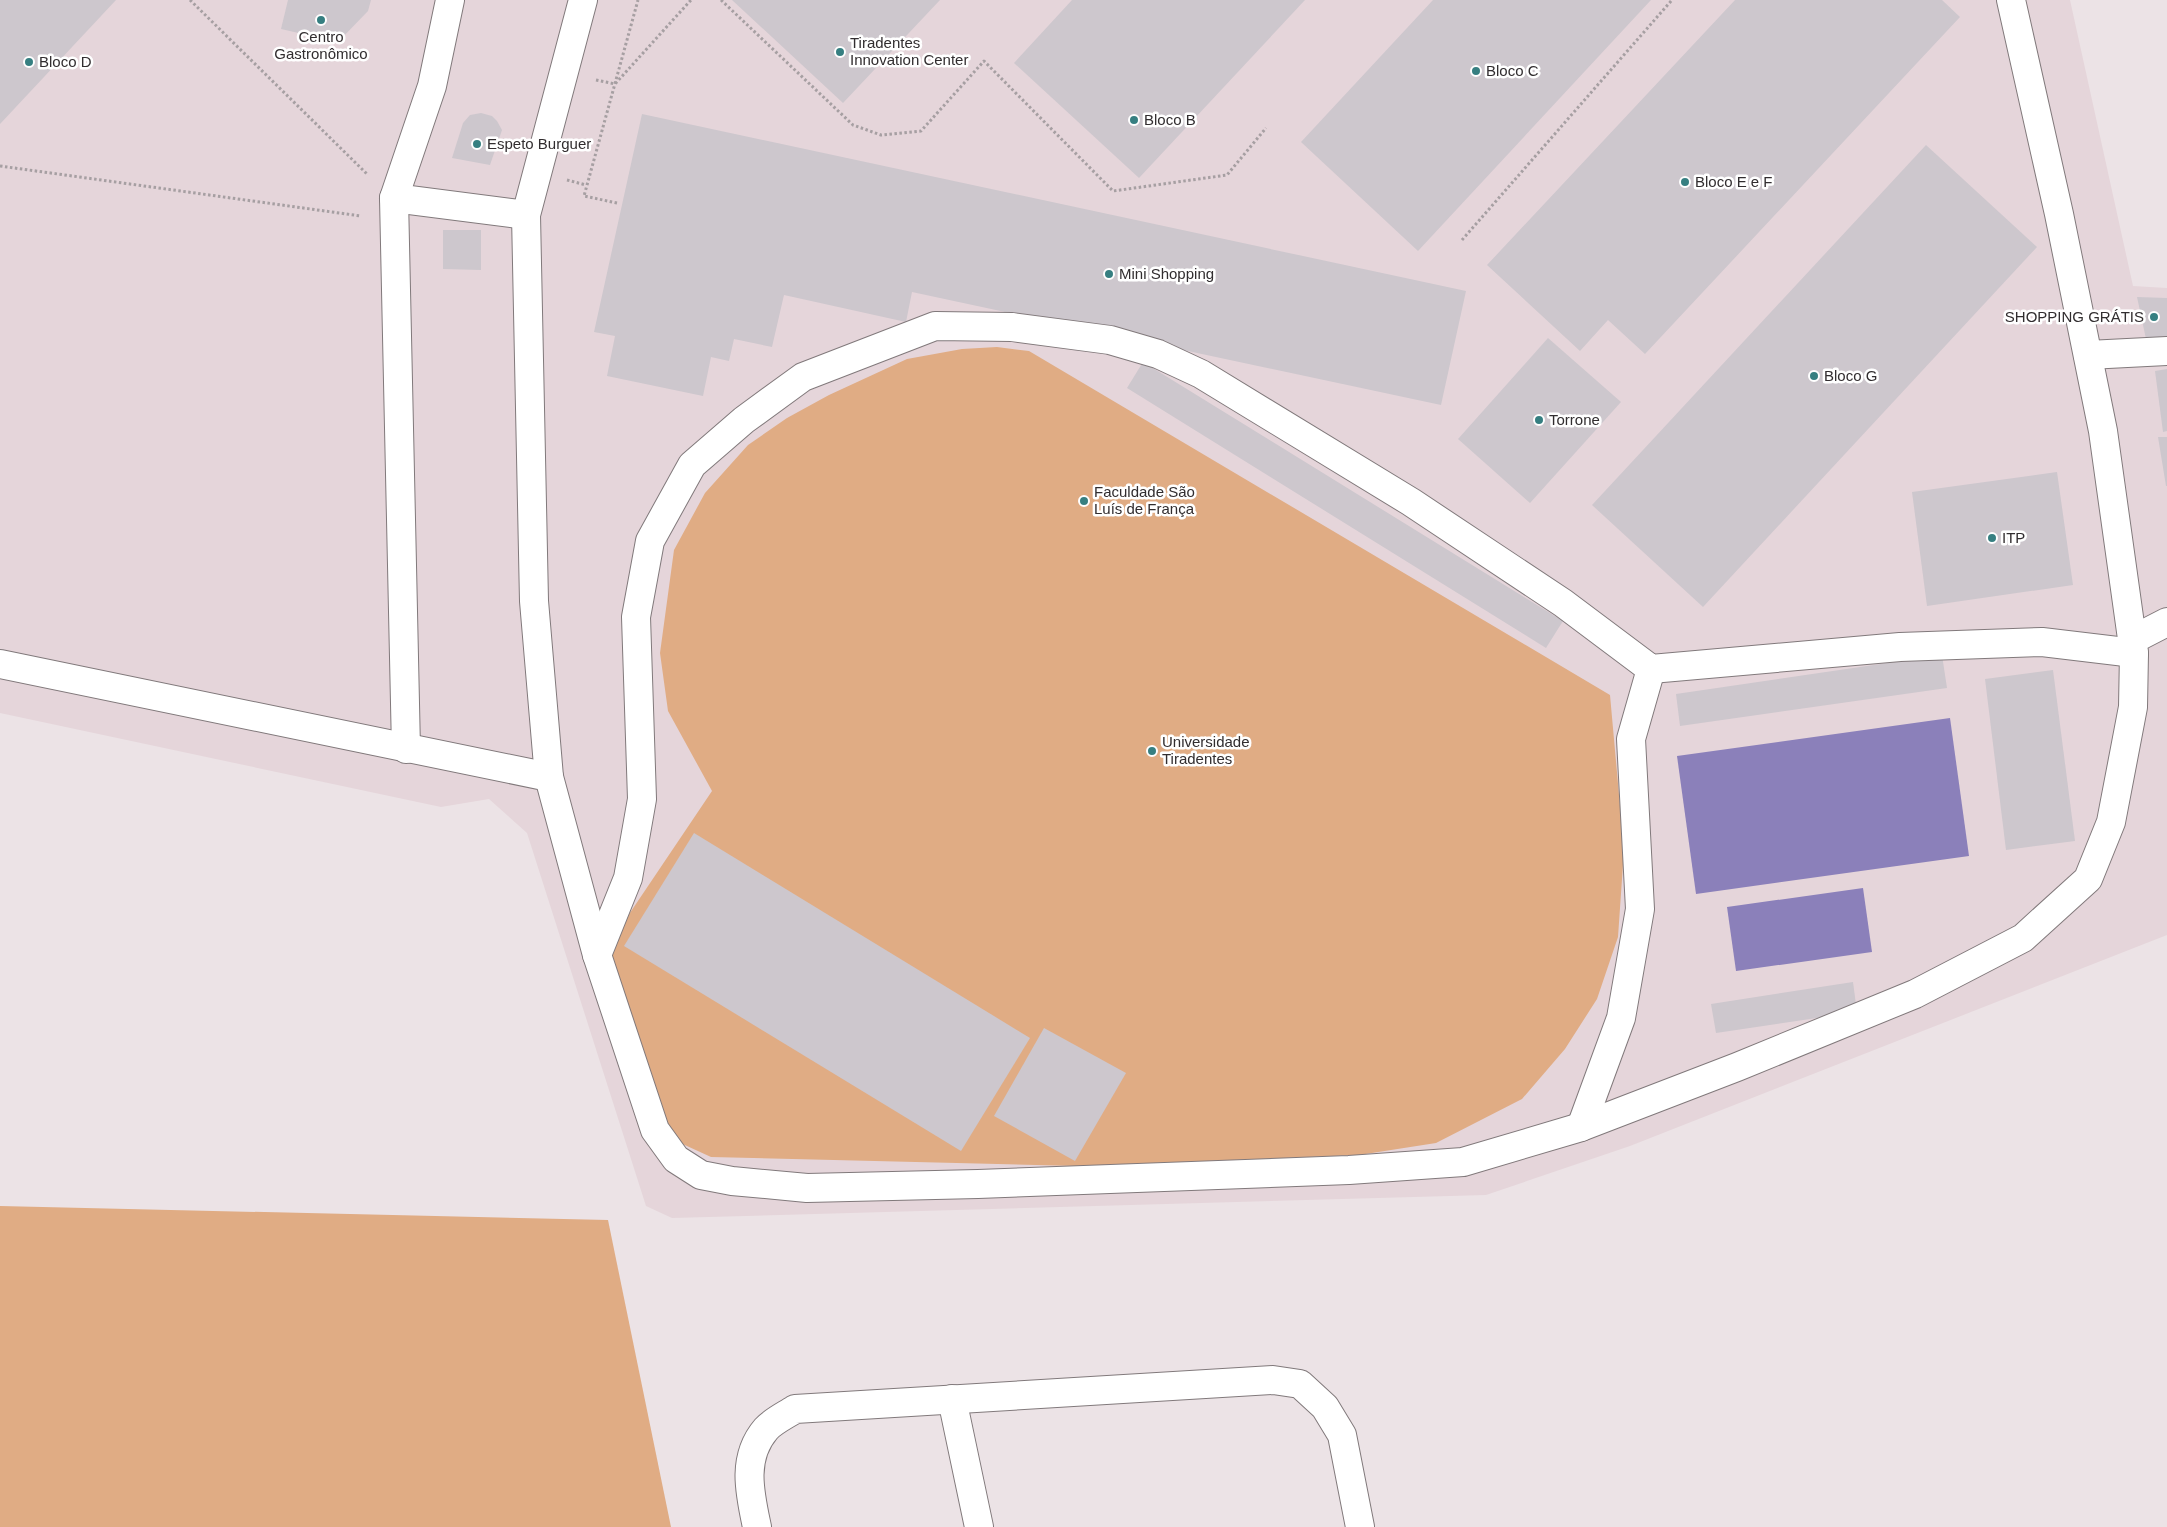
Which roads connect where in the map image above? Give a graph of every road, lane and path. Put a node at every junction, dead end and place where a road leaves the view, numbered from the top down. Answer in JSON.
{"nodes":[{"id":1,"x":190,"y":0,"type":"edge"},
{"id":2,"x":450,"y":0,"type":"edge"},
{"id":3,"x":583,"y":0,"type":"edge"},
{"id":4,"x":638,"y":0,"type":"edge"},
{"id":5,"x":691,"y":0,"type":"edge"},
{"id":6,"x":720,"y":0,"type":"edge"},
{"id":7,"x":1672,"y":0,"type":"edge"},
{"id":8,"x":2011,"y":0,"type":"edge"},
{"id":9,"x":564,"y":72,"type":"junction"},
{"id":10,"x":614,"y":84,"type":"junction"},
{"id":11,"x":1266,"y":128,"type":"dead end"},
{"id":12,"x":0,"y":166,"type":"edge"},
{"id":13,"x":370,"y":178,"type":"dead end"},
{"id":14,"x":617,"y":203,"type":"dead end"},
{"id":15,"x":395,"y":210,"type":"junction"},
{"id":16,"x":526,"y":216,"type":"junction"},
{"id":17,"x":1462,"y":240,"type":"dead end"},
{"id":18,"x":2167,"y":351,"type":"edge"},
{"id":19,"x":2088,"y":355,"type":"junction"},
{"id":20,"x":2167,"y":622,"type":"edge"},
{"id":21,"x":2133,"y":646,"type":"junction"},
{"id":22,"x":0,"y":664,"type":"edge"},
{"id":23,"x":1651,"y":668,"type":"junction"},
{"id":24,"x":406,"y":749,"type":"junction"},
{"id":25,"x":548,"y":777,"type":"junction"},
{"id":26,"x":597,"y":955,"type":"junction"},
{"id":27,"x":1581,"y":1127,"type":"junction"},
{"id":28,"x":952,"y":1399,"type":"junction"},
{"id":29,"x":757,"y":1527,"type":"edge"},
{"id":30,"x":979,"y":1527,"type":"edge"},
{"id":31,"x":1360,"y":1527,"type":"edge"}],
"edges":[{"from":1,"to":13,"type":"path"},
{"from":2,"to":15,"type":"lane"},
{"from":3,"to":9,"type":"lane"},
{"from":4,"to":10,"type":"path"},
{"from":5,"to":10,"type":"path"},
{"from":6,"to":11,"type":"path"},
{"from":7,"to":17,"type":"path"},
{"from":8,"to":19,"type":"lane"},
{"from":9,"to":10,"type":"path"},
{"from":9,"to":16,"type":"lane"},
{"from":10,"to":14,"type":"path"},
{"from":12,"to":15,"type":"path"},
{"from":15,"to":16,"type":"lane"},
{"from":15,"to":24,"type":"lane"},
{"from":16,"to":25,"type":"lane"},
{"from":18,"to":19,"type":"lane"},
{"from":19,"to":21,"type":"lane"},
{"from":20,"to":21,"type":"lane"},
{"from":21,"to":23,"type":"lane"},
{"from":21,"to":27,"type":"lane"},
{"from":22,"to":24,"type":"lane"},
{"from":23,"to":26,"type":"lane"},
{"from":23,"to":27,"type":"lane"},
{"from":24,"to":25,"type":"lane"},
{"from":25,"to":26,"type":"lane"},
{"from":26,"to":27,"type":"lane"},
{"from":28,"to":29,"type":"lane"},
{"from":28,"to":30,"type":"lane"},
{"from":28,"to":31,"type":"lane"}]}
